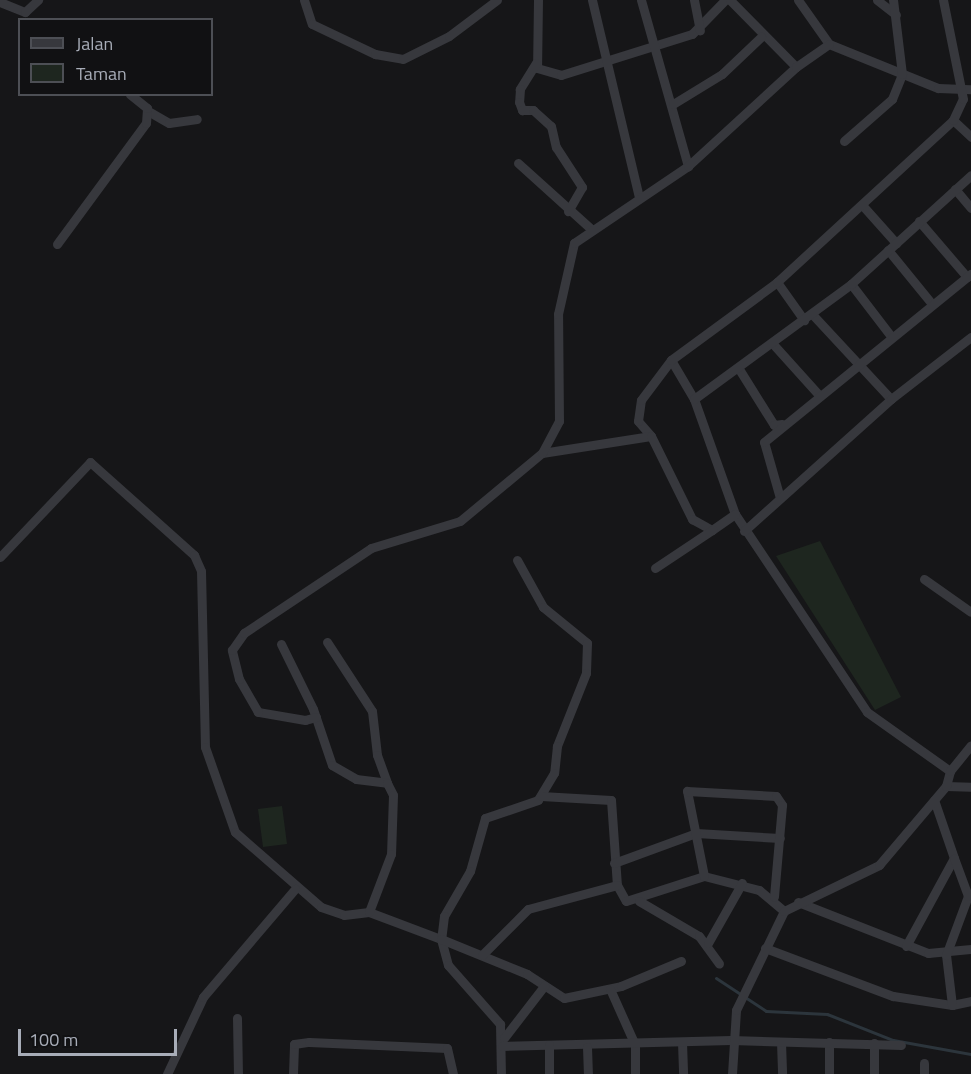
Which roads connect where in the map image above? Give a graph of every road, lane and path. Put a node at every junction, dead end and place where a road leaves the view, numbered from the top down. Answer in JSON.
{"nodes":[{"id":1,"x":38,"y":0,"type":"edge"},
{"id":2,"x":304,"y":0,"type":"edge"},
{"id":3,"x":497,"y":0,"type":"edge"},
{"id":4,"x":538,"y":0,"type":"edge"},
{"id":5,"x":592,"y":0,"type":"edge"},
{"id":6,"x":641,"y":0,"type":"edge"},
{"id":7,"x":694,"y":0,"type":"edge"},
{"id":8,"x":724,"y":0,"type":"edge"},
{"id":9,"x":730,"y":0,"type":"edge"},
{"id":10,"x":798,"y":0,"type":"edge"},
{"id":11,"x":877,"y":0,"type":"edge"},
{"id":12,"x":893,"y":0,"type":"edge"},
{"id":13,"x":943,"y":0,"type":"edge"},
{"id":14,"x":0,"y":2,"type":"edge"},
{"id":15,"x":896,"y":15,"type":"junction"},
{"id":16,"x":28,"y":16,"type":"edge"},
{"id":17,"x":700,"y":30,"type":"junction"},
{"id":18,"x":761,"y":37,"type":"junction"},
{"id":19,"x":829,"y":44,"type":"junction"},
{"id":20,"x":655,"y":46,"type":"junction"},
{"id":21,"x":611,"y":62,"type":"junction"},
{"id":22,"x":536,"y":63,"type":"junction"},
{"id":23,"x":796,"y":67,"type":"junction"},
{"id":24,"x":902,"y":74,"type":"junction"},
{"id":25,"x":967,"y":90,"type":"edge"},
{"id":26,"x":132,"y":96,"type":"edge"},
{"id":27,"x":673,"y":104,"type":"junction"},
{"id":28,"x":148,"y":111,"type":"junction"},
{"id":29,"x":197,"y":119,"type":"dead end"},
{"id":30,"x":953,"y":120,"type":"junction"},
{"id":31,"x":971,"y":137,"type":"edge"},
{"id":32,"x":844,"y":141,"type":"dead end"},
{"id":33,"x":518,"y":164,"type":"dead end"},
{"id":34,"x":688,"y":166,"type":"junction"},
{"id":35,"x":971,"y":175,"type":"edge"},
{"id":36,"x":955,"y":189,"type":"junction"},
{"id":37,"x":639,"y":197,"type":"junction"},
{"id":38,"x":863,"y":206,"type":"junction"},
{"id":39,"x":971,"y":208,"type":"edge"},
{"id":40,"x":568,"y":211,"type":"junction"},
{"id":41,"x":920,"y":221,"type":"junction"},
{"id":42,"x":591,"y":229,"type":"junction"},
{"id":43,"x":57,"y":244,"type":"dead end"},
{"id":44,"x":892,"y":246,"type":"junction"},
{"id":45,"x":969,"y":276,"type":"edge"},
{"id":46,"x":777,"y":282,"type":"junction"},
{"id":47,"x":851,"y":284,"type":"junction"},
{"id":48,"x":932,"y":304,"type":"junction"},
{"id":49,"x":808,"y":317,"type":"junction"},
{"id":50,"x":890,"y":335,"type":"junction"},
{"id":51,"x":971,"y":337,"type":"edge"},
{"id":52,"x":773,"y":344,"type":"junction"},
{"id":53,"x":671,"y":360,"type":"junction"},
{"id":54,"x":857,"y":364,"type":"junction"},
{"id":55,"x":739,"y":369,"type":"junction"},
{"id":56,"x":819,"y":395,"type":"junction"},
{"id":57,"x":694,"y":399,"type":"junction"},
{"id":58,"x":891,"y":399,"type":"junction"},
{"id":59,"x":782,"y":424,"type":"junction"},
{"id":60,"x":651,"y":436,"type":"junction"},
{"id":61,"x":542,"y":453,"type":"junction"},
{"id":62,"x":780,"y":498,"type":"junction"},
{"id":63,"x":735,"y":514,"type":"junction"},
{"id":64,"x":712,"y":530,"type":"junction"},
{"id":65,"x":744,"y":531,"type":"junction"},
{"id":66,"x":0,"y":557,"type":"edge"},
{"id":67,"x":517,"y":560,"type":"dead end"},
{"id":68,"x":655,"y":568,"type":"dead end"},
{"id":69,"x":924,"y":579,"type":"dead end"},
{"id":70,"x":971,"y":612,"type":"edge"},
{"id":71,"x":327,"y":642,"type":"dead end"},
{"id":72,"x":281,"y":644,"type":"dead end"},
{"id":73,"x":316,"y":717,"type":"junction"},
{"id":74,"x":970,"y":748,"type":"edge"},
{"id":75,"x":950,"y":771,"type":"junction"},
{"id":76,"x":387,"y":783,"type":"junction"},
{"id":77,"x":946,"y":786,"type":"junction"},
{"id":78,"x":971,"y":787,"type":"edge"},
{"id":79,"x":541,"y":796,"type":"junction"},
{"id":80,"x":934,"y":800,"type":"junction"},
{"id":81,"x":696,"y":833,"type":"junction"},
{"id":82,"x":780,"y":838,"type":"junction"},
{"id":83,"x":954,"y":858,"type":"junction"},
{"id":84,"x":614,"y":862,"type":"junction"},
{"id":85,"x":704,"y":876,"type":"junction"},
{"id":86,"x":742,"y":883,"type":"junction"},
{"id":87,"x":617,"y":885,"type":"junction"},
{"id":88,"x":295,"y":889,"type":"junction"},
{"id":89,"x":774,"y":897,"type":"junction"},
{"id":90,"x":639,"y":901,"type":"junction"},
{"id":91,"x":798,"y":902,"type":"junction"},
{"id":92,"x":784,"y":911,"type":"junction"},
{"id":93,"x":369,"y":912,"type":"junction"},
{"id":94,"x":441,"y":939,"type":"junction"},
{"id":95,"x":708,"y":943,"type":"junction"},
{"id":96,"x":906,"y":946,"type":"junction"},
{"id":97,"x":765,"y":948,"type":"junction"},
{"id":98,"x":971,"y":949,"type":"edge"},
{"id":99,"x":482,"y":955,"type":"junction"},
{"id":100,"x":946,"y":955,"type":"junction"},
{"id":101,"x":681,"y":961,"type":"dead end"},
{"id":102,"x":719,"y":964,"type":"dead end"},
{"id":103,"x":544,"y":986,"type":"junction"},
{"id":104,"x":610,"y":989,"type":"junction"},
{"id":105,"x":971,"y":1001,"type":"edge"},
{"id":106,"x":952,"y":1005,"type":"junction"},
{"id":107,"x":237,"y":1018,"type":"dead end"},
{"id":108,"x":731,"y":1040,"type":"junction"},
{"id":109,"x":682,"y":1041,"type":"junction"},
{"id":110,"x":503,"y":1042,"type":"junction"},
{"id":111,"x":782,"y":1042,"type":"junction"},
{"id":112,"x":828,"y":1042,"type":"junction"},
{"id":113,"x":874,"y":1043,"type":"junction"},
{"id":114,"x":549,"y":1045,"type":"junction"},
{"id":115,"x":901,"y":1045,"type":"dead end"},
{"id":116,"x":634,"y":1046,"type":"junction"},
{"id":117,"x":587,"y":1047,"type":"junction"},
{"id":118,"x":924,"y":1063,"type":"dead end"},
{"id":119,"x":167,"y":1074,"type":"edge"},
{"id":120,"x":238,"y":1074,"type":"edge"},
{"id":121,"x":293,"y":1074,"type":"edge"},
{"id":122,"x":453,"y":1074,"type":"edge"},
{"id":123,"x":501,"y":1074,"type":"edge"},
{"id":124,"x":549,"y":1074,"type":"edge"},
{"id":125,"x":588,"y":1074,"type":"edge"},
{"id":126,"x":635,"y":1074,"type":"edge"},
{"id":127,"x":683,"y":1074,"type":"edge"},
{"id":128,"x":732,"y":1074,"type":"edge"},
{"id":129,"x":782,"y":1074,"type":"edge"},
{"id":130,"x":829,"y":1074,"type":"edge"},
{"id":131,"x":874,"y":1074,"type":"edge"},
{"id":132,"x":924,"y":1074,"type":"edge"}],
"edges":[{"from":1,"to":16,"type":"street"},
{"from":2,"to":3,"type":"street"},
{"from":4,"to":22,"type":"street"},
{"from":5,"to":21,"type":"street"},
{"from":6,"to":20,"type":"street"},
{"from":7,"to":17,"type":"street"},
{"from":8,"to":17,"type":"street"},
{"from":9,"to":18,"type":"street"},
{"from":10,"to":19,"type":"street"},
{"from":11,"to":15,"type":"street"},
{"from":12,"to":15,"type":"street"},
{"from":13,"to":25,"type":"street"},
{"from":14,"to":16,"type":"street"},
{"from":15,"to":24,"type":"street"},
{"from":17,"to":20,"type":"street"},
{"from":18,"to":23,"type":"street"},
{"from":18,"to":27,"type":"street"},
{"from":19,"to":23,"type":"street"},
{"from":19,"to":24,"type":"street"},
{"from":20,"to":21,"type":"street"},
{"from":20,"to":27,"type":"street"},
{"from":21,"to":22,"type":"street"},
{"from":21,"to":37,"type":"street"},
{"from":22,"to":40,"type":"street"},
{"from":23,"to":34,"type":"street"},
{"from":24,"to":25,"type":"street"},
{"from":24,"to":32,"type":"street"},
{"from":25,"to":30,"type":"street"},
{"from":26,"to":28,"type":"street"},
{"from":27,"to":34,"type":"street"},
{"from":28,"to":29,"type":"street"},
{"from":28,"to":43,"type":"street"},
{"from":30,"to":31,"type":"street"},
{"from":30,"to":38,"type":"street"},
{"from":33,"to":40,"type":"street"},
{"from":34,"to":37,"type":"street"},
{"from":35,"to":36,"type":"street"},
{"from":36,"to":39,"type":"street"},
{"from":36,"to":41,"type":"street"},
{"from":37,"to":42,"type":"street"},
{"from":38,"to":44,"type":"street"},
{"from":38,"to":46,"type":"street"},
{"from":40,"to":42,"type":"street"},
{"from":41,"to":44,"type":"street"},
{"from":41,"to":45,"type":"street"},
{"from":42,"to":61,"type":"street"},
{"from":44,"to":47,"type":"street"},
{"from":44,"to":48,"type":"street"},
{"from":45,"to":48,"type":"street"},
{"from":46,"to":49,"type":"street"},
{"from":46,"to":53,"type":"street"},
{"from":47,"to":49,"type":"street"},
{"from":47,"to":50,"type":"street"},
{"from":48,"to":50,"type":"street"},
{"from":49,"to":52,"type":"street"},
{"from":49,"to":54,"type":"street"},
{"from":50,"to":54,"type":"street"},
{"from":51,"to":58,"type":"street"},
{"from":52,"to":55,"type":"street"},
{"from":52,"to":56,"type":"street"},
{"from":53,"to":57,"type":"street"},
{"from":53,"to":60,"type":"street"},
{"from":54,"to":56,"type":"street"},
{"from":54,"to":58,"type":"street"},
{"from":55,"to":57,"type":"street"},
{"from":55,"to":59,"type":"street"},
{"from":56,"to":59,"type":"street"},
{"from":57,"to":63,"type":"street"},
{"from":58,"to":62,"type":"street"},
{"from":59,"to":62,"type":"street"},
{"from":60,"to":61,"type":"street"},
{"from":60,"to":64,"type":"street"},
{"from":61,"to":73,"type":"street"},
{"from":62,"to":65,"type":"street"},
{"from":63,"to":64,"type":"street"},
{"from":63,"to":65,"type":"street"},
{"from":64,"to":68,"type":"street"},
{"from":65,"to":75,"type":"street"},
{"from":66,"to":88,"type":"street"},
{"from":67,"to":79,"type":"street"},
{"from":69,"to":70,"type":"street"},
{"from":71,"to":76,"type":"street"},
{"from":72,"to":73,"type":"street"},
{"from":73,"to":76,"type":"street"},
{"from":74,"to":75,"type":"street"},
{"from":75,"to":77,"type":"street"},
{"from":76,"to":93,"type":"street"},
{"from":77,"to":78,"type":"street"},
{"from":77,"to":80,"type":"street"},
{"from":79,"to":84,"type":"street"},
{"from":79,"to":94,"type":"street"},
{"from":80,"to":83,"type":"street"},
{"from":80,"to":91,"type":"street"},
{"from":81,"to":82,"type":"street"},
{"from":81,"to":82,"type":"street"},
{"from":81,"to":84,"type":"street"},
{"from":81,"to":85,"type":"street"},
{"from":82,"to":89,"type":"street"},
{"from":83,"to":96,"type":"street"},
{"from":83,"to":100,"type":"street"},
{"from":84,"to":87,"type":"street"},
{"from":85,"to":86,"type":"street"},
{"from":85,"to":90,"type":"street"},
{"from":86,"to":89,"type":"street"},
{"from":86,"to":95,"type":"street"},
{"from":87,"to":90,"type":"street"},
{"from":87,"to":99,"type":"street"},
{"from":88,"to":93,"type":"street"},
{"from":88,"to":119,"type":"street"},
{"from":89,"to":92,"type":"street"},
{"from":90,"to":95,"type":"street"},
{"from":91,"to":92,"type":"street"},
{"from":91,"to":96,"type":"street"},
{"from":92,"to":97,"type":"street"},
{"from":93,"to":94,"type":"street"},
{"from":94,"to":99,"type":"street"},
{"from":94,"to":110,"type":"street"},
{"from":95,"to":102,"type":"street"},
{"from":96,"to":100,"type":"street"},
{"from":97,"to":106,"type":"street"},
{"from":97,"to":108,"type":"street"},
{"from":98,"to":100,"type":"street"},
{"from":99,"to":103,"type":"street"},
{"from":100,"to":106,"type":"street"},
{"from":101,"to":104,"type":"street"},
{"from":103,"to":104,"type":"street"},
{"from":103,"to":110,"type":"street"},
{"from":104,"to":116,"type":"street"},
{"from":105,"to":106,"type":"street"},
{"from":107,"to":120,"type":"street"},
{"from":108,"to":109,"type":"street"},
{"from":108,"to":111,"type":"street"},
{"from":108,"to":128,"type":"street"},
{"from":109,"to":116,"type":"street"},
{"from":109,"to":127,"type":"street"},
{"from":110,"to":114,"type":"street"},
{"from":110,"to":123,"type":"street"},
{"from":111,"to":112,"type":"street"},
{"from":111,"to":129,"type":"street"},
{"from":112,"to":113,"type":"street"},
{"from":112,"to":130,"type":"street"},
{"from":113,"to":115,"type":"street"},
{"from":113,"to":131,"type":"street"},
{"from":114,"to":117,"type":"street"},
{"from":114,"to":124,"type":"street"},
{"from":116,"to":117,"type":"street"},
{"from":116,"to":126,"type":"street"},
{"from":117,"to":125,"type":"street"},
{"from":118,"to":132,"type":"street"},
{"from":121,"to":122,"type":"street"}]}
